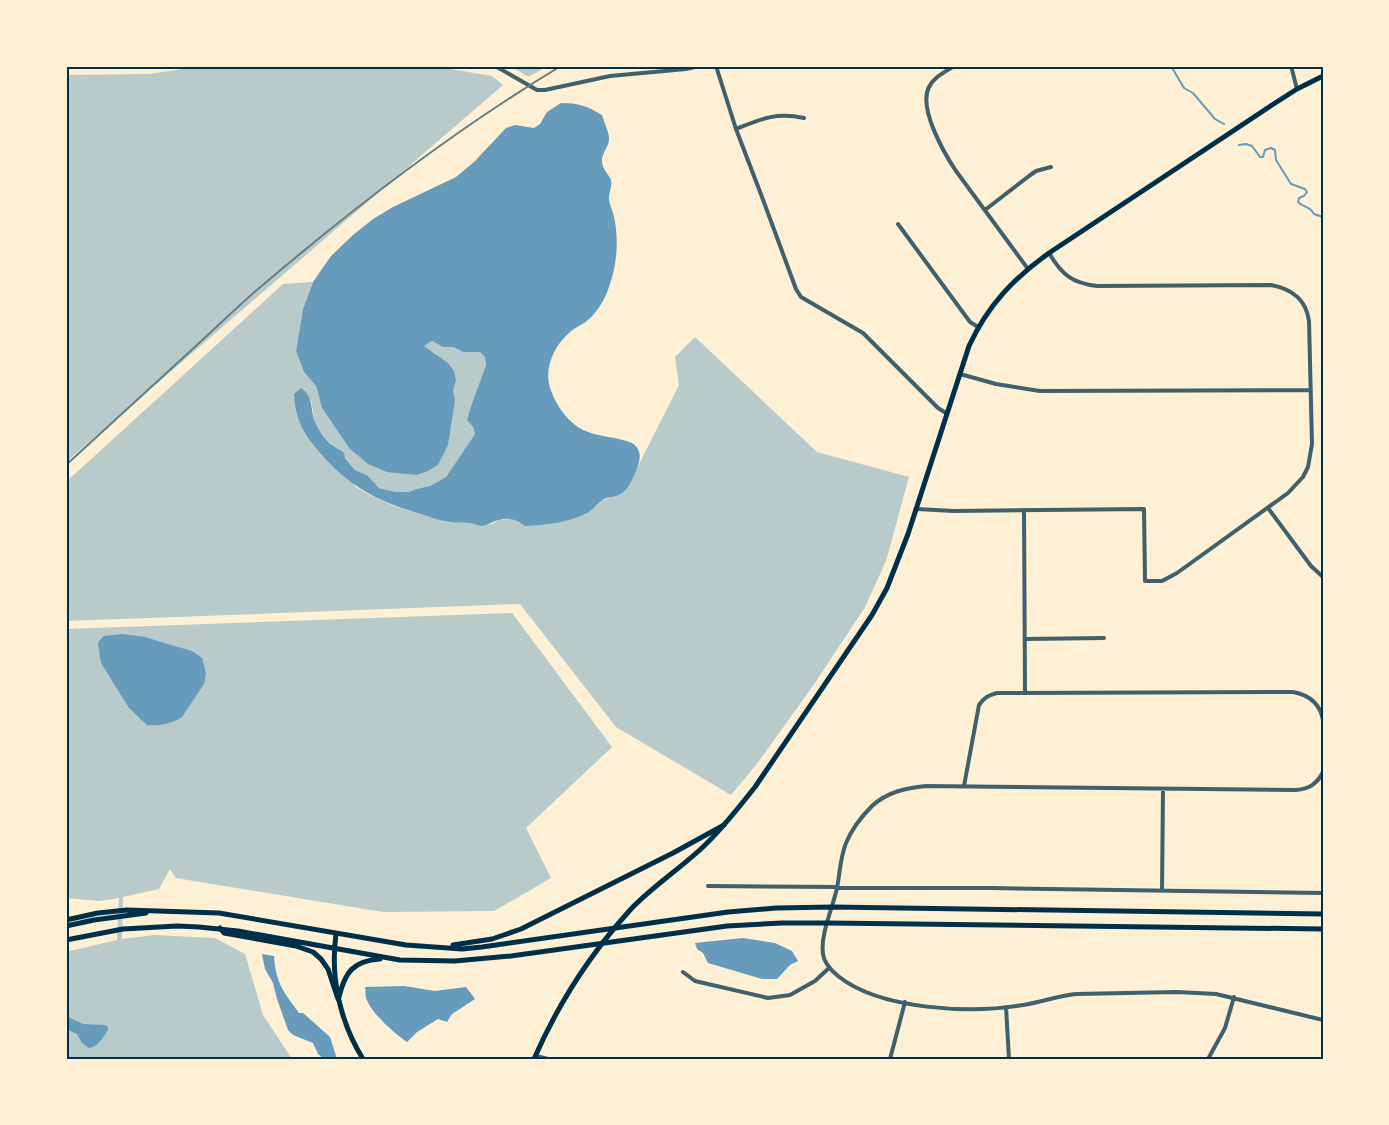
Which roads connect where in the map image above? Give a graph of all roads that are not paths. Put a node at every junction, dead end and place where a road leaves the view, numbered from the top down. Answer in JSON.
{"nodes":[{"id":1,"x":491,"y":66,"type":"edge"},
{"id":2,"x":699,"y":66,"type":"edge"},
{"id":3,"x":716,"y":66,"type":"edge"},
{"id":4,"x":954,"y":66,"type":"edge"},
{"id":5,"x":1291,"y":66,"type":"edge"},
{"id":6,"x":1323,"y":76,"type":"edge"},
{"id":7,"x":1297,"y":89,"type":"junction"},
{"id":8,"x":804,"y":118,"type":"dead end"},
{"id":9,"x":736,"y":129,"type":"junction"},
{"id":10,"x":1052,"y":167,"type":"dead end"},
{"id":11,"x":985,"y":210,"type":"junction"},
{"id":12,"x":898,"y":224,"type":"dead end"},
{"id":13,"x":1049,"y":253,"type":"junction"},
{"id":14,"x":1028,"y":269,"type":"junction"},
{"id":15,"x":978,"y":327,"type":"junction"},
{"id":16,"x":960,"y":374,"type":"junction"},
{"id":17,"x":1311,"y":390,"type":"junction"},
{"id":18,"x":946,"y":413,"type":"junction"},
{"id":19,"x":1268,"y":508,"type":"junction"},
{"id":20,"x":917,"y":509,"type":"junction"},
{"id":21,"x":1024,"y":510,"type":"junction"},
{"id":22,"x":1323,"y":577,"type":"edge"},
{"id":23,"x":1104,"y":638,"type":"dead end"},
{"id":24,"x":1025,"y":639,"type":"junction"},
{"id":25,"x":1025,"y":693,"type":"junction"},
{"id":26,"x":1323,"y":720,"type":"edge"},
{"id":27,"x":1323,"y":772,"type":"edge"},
{"id":28,"x":964,"y":786,"type":"junction"},
{"id":29,"x":1163,"y":789,"type":"junction"},
{"id":30,"x":724,"y":825,"type":"junction"},
{"id":31,"x":708,"y":886,"type":"dead end"},
{"id":32,"x":837,"y":888,"type":"junction"},
{"id":33,"x":1162,"y":891,"type":"junction"},
{"id":34,"x":1323,"y":894,"type":"edge"},
{"id":35,"x":832,"y":907,"type":"junction"},
{"id":36,"x":169,"y":911,"type":"junction"},
{"id":37,"x":1323,"y":914,"type":"edge"},
{"id":38,"x":66,"y":920,"type":"edge"},
{"id":39,"x":828,"y":923,"type":"junction"},
{"id":40,"x":66,"y":926,"type":"edge"},
{"id":41,"x":220,"y":928,"type":"junction"},
{"id":42,"x":1323,"y":929,"type":"edge"},
{"id":43,"x":336,"y":933,"type":"junction"},
{"id":44,"x":66,"y":940,"type":"edge"},
{"id":45,"x":437,"y":946,"type":"junction"},
{"id":46,"x":334,"y":948,"type":"junction"},
{"id":47,"x":400,"y":960,"type":"junction"},
{"id":48,"x":829,"y":968,"type":"junction"},
{"id":49,"x":683,"y":972,"type":"dead end"},
{"id":50,"x":1234,"y":997,"type":"junction"},
{"id":51,"x":338,"y":999,"type":"junction"},
{"id":52,"x":905,"y":1002,"type":"junction"},
{"id":53,"x":1006,"y":1007,"type":"junction"},
{"id":54,"x":1323,"y":1020,"type":"edge"},
{"id":55,"x":534,"y":1058,"type":"edge"},
{"id":56,"x":363,"y":1059,"type":"edge"},
{"id":57,"x":548,"y":1059,"type":"edge"},
{"id":58,"x":890,"y":1059,"type":"edge"},
{"id":59,"x":1010,"y":1059,"type":"edge"},
{"id":60,"x":1208,"y":1059,"type":"edge"}],
"edges":[{"from":1,"to":2,"type":"street"},
{"from":3,"to":9,"type":"street"},
{"from":4,"to":11,"type":"street"},
{"from":5,"to":7,"type":"street"},
{"from":6,"to":7,"type":"main road"},
{"from":7,"to":13,"type":"main road"},
{"from":8,"to":9,"type":"street"},
{"from":9,"to":18,"type":"street"},
{"from":10,"to":11,"type":"street"},
{"from":11,"to":14,"type":"street"},
{"from":12,"to":15,"type":"street"},
{"from":13,"to":14,"type":"main road"},
{"from":13,"to":17,"type":"street"},
{"from":14,"to":15,"type":"main road"},
{"from":15,"to":16,"type":"main road"},
{"from":16,"to":17,"type":"street"},
{"from":16,"to":18,"type":"main road"},
{"from":17,"to":19,"type":"street"},
{"from":18,"to":20,"type":"main road"},
{"from":19,"to":21,"type":"street"},
{"from":19,"to":22,"type":"street"},
{"from":20,"to":21,"type":"street"},
{"from":20,"to":30,"type":"main road"},
{"from":21,"to":24,"type":"street"},
{"from":23,"to":24,"type":"street"},
{"from":24,"to":25,"type":"street"},
{"from":25,"to":26,"type":"street"},
{"from":25,"to":28,"type":"street"},
{"from":27,"to":29,"type":"street"},
{"from":28,"to":29,"type":"street"},
{"from":28,"to":32,"type":"street"},
{"from":29,"to":33,"type":"street"},
{"from":30,"to":45,"type":"main road"},
{"from":30,"to":55,"type":"main road"},
{"from":31,"to":32,"type":"street"},
{"from":32,"to":33,"type":"street"},
{"from":32,"to":35,"type":"street"},
{"from":33,"to":34,"type":"street"},
{"from":35,"to":37,"type":"main road"},
{"from":35,"to":39,"type":"street"},
{"from":35,"to":45,"type":"main road"},
{"from":36,"to":38,"type":"main road"},
{"from":36,"to":40,"type":"main road"},
{"from":36,"to":43,"type":"main road"},
{"from":39,"to":42,"type":"main road"},
{"from":39,"to":47,"type":"main road"},
{"from":39,"to":48,"type":"street"},
{"from":41,"to":44,"type":"main road"},
{"from":41,"to":46,"type":"main road"},
{"from":41,"to":51,"type":"main road"},
{"from":43,"to":45,"type":"main road"},
{"from":43,"to":46,"type":"main road"},
{"from":46,"to":47,"type":"main road"},
{"from":46,"to":51,"type":"main road"},
{"from":47,"to":51,"type":"main road"},
{"from":48,"to":49,"type":"street"},
{"from":48,"to":52,"type":"street"},
{"from":50,"to":53,"type":"street"},
{"from":50,"to":54,"type":"street"},
{"from":50,"to":60,"type":"street"},
{"from":51,"to":56,"type":"main road"},
{"from":52,"to":53,"type":"street"},
{"from":52,"to":58,"type":"street"},
{"from":53,"to":59,"type":"street"},
{"from":55,"to":57,"type":"street"}]}
